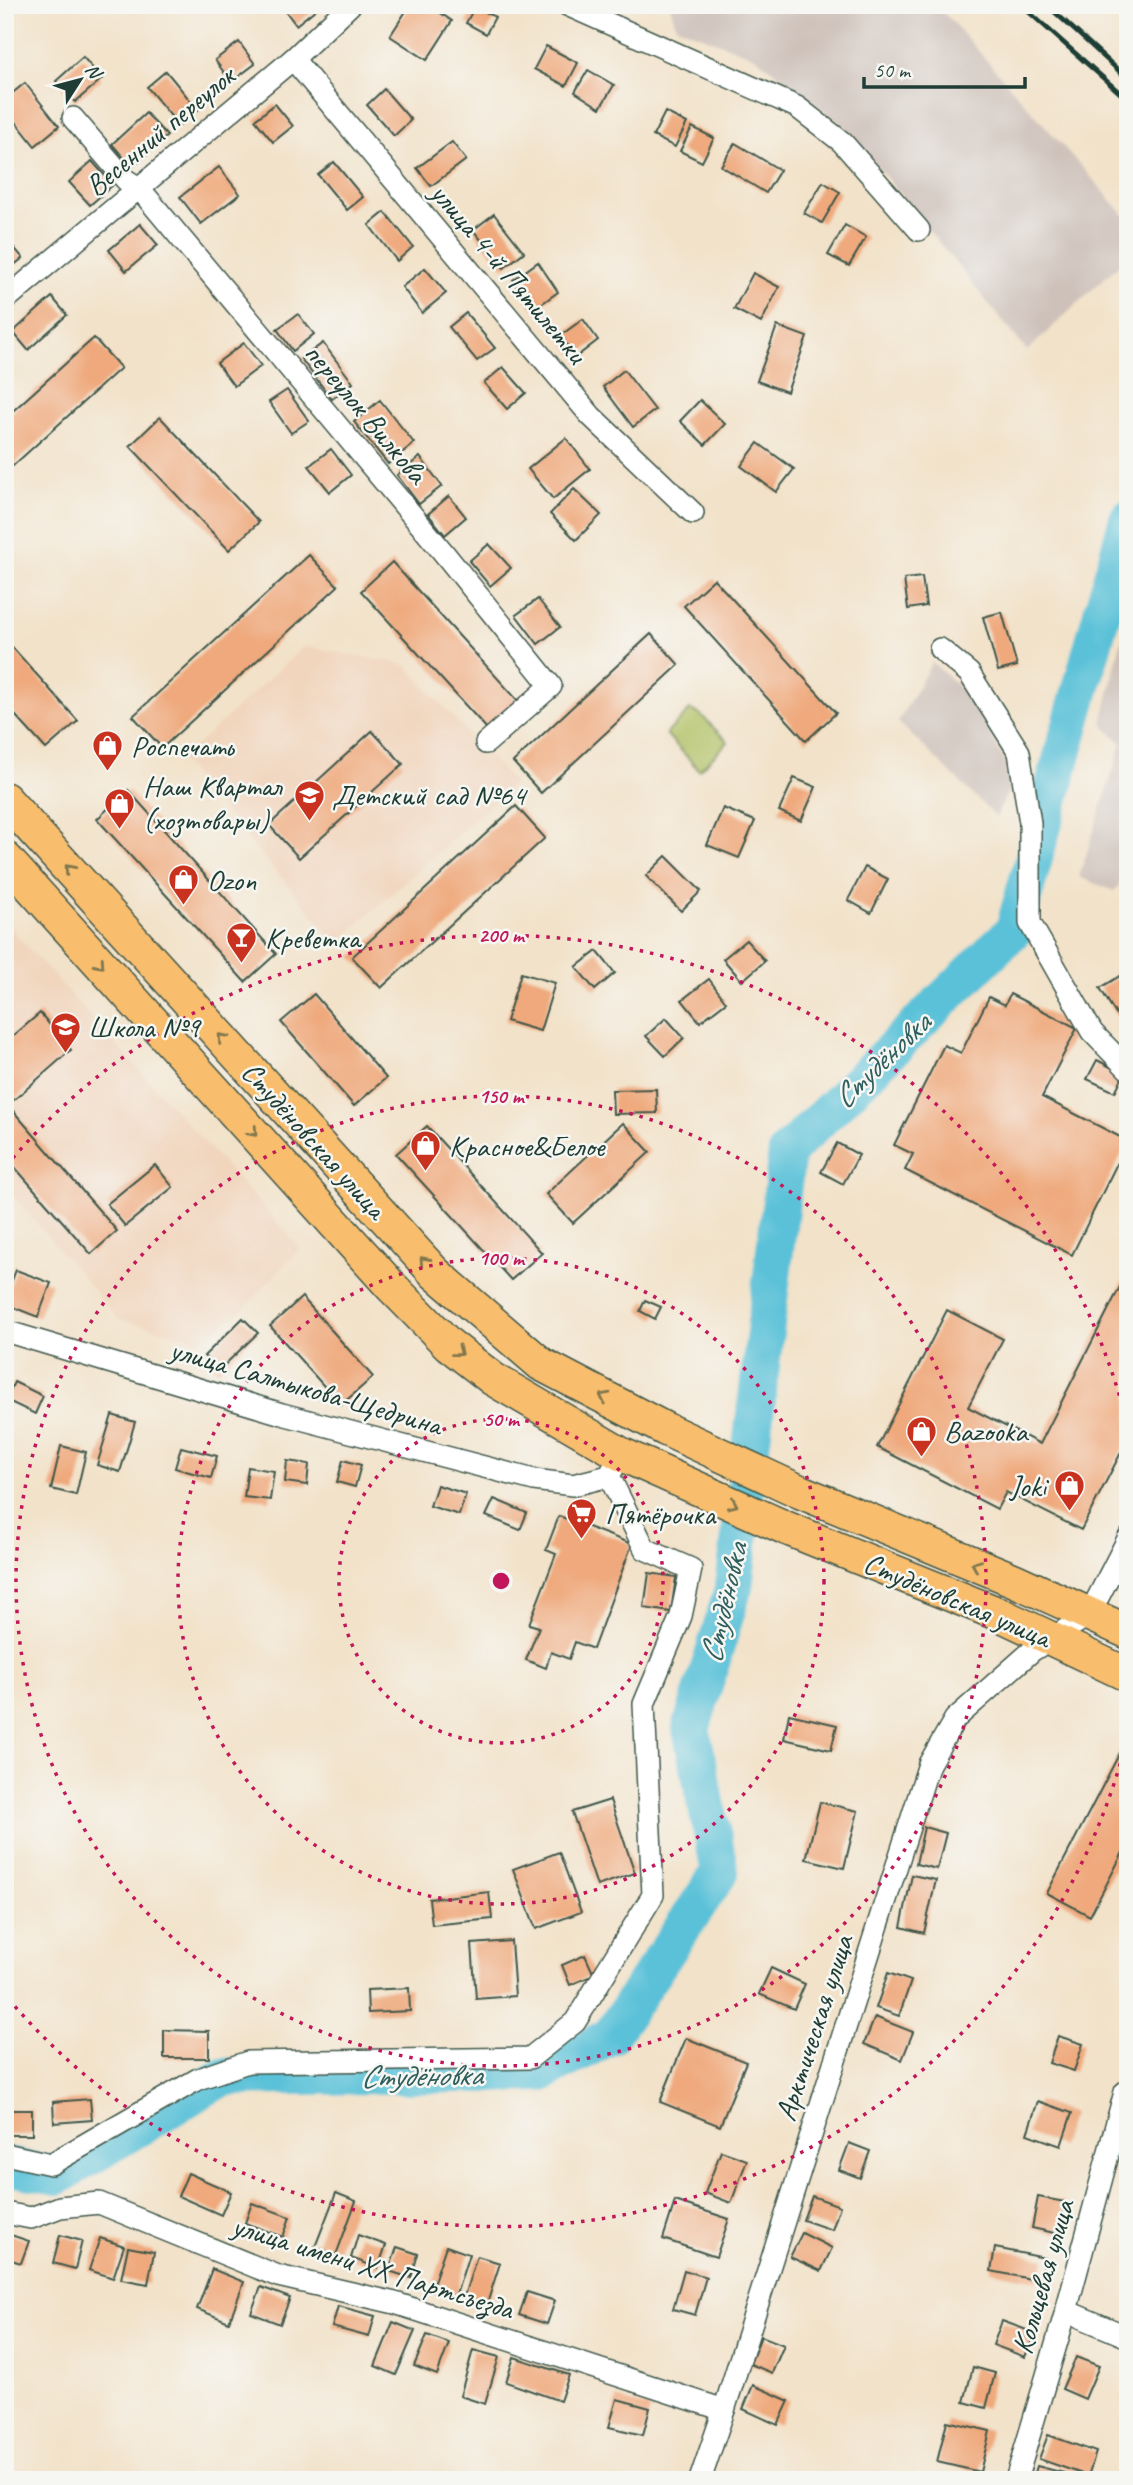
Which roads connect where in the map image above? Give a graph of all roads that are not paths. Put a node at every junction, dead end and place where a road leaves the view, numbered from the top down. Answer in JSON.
{"nodes":[{"id":1,"x":350,"y":5,"type":"edge"},
{"id":2,"x":567,"y":5,"type":"edge"},
{"id":3,"x":293,"y":59,"type":"junction"},
{"id":4,"x":73,"y":118,"type":"dead end"},
{"id":5,"x":139,"y":188,"type":"junction"},
{"id":6,"x":919,"y":230,"type":"dead end"},
{"id":7,"x":5,"y":300,"type":"edge"},
{"id":8,"x":693,"y":513,"type":"dead end"},
{"id":9,"x":940,"y":649,"type":"dead end"},
{"id":10,"x":486,"y":743,"type":"dead end"},
{"id":11,"x":5,"y":799,"type":"edge"},
{"id":12,"x":5,"y":859,"type":"edge"},
{"id":13,"x":1128,"y":1069,"type":"edge"},
{"id":14,"x":5,"y":1331,"type":"edge"},
{"id":15,"x":626,"y":1465,"type":"junction"},
{"id":16,"x":1128,"y":1539,"type":"edge"},
{"id":17,"x":1014,"y":1580,"type":"junction"},
{"id":18,"x":1001,"y":1615,"type":"junction"},
{"id":19,"x":1089,"y":1615,"type":"junction"},
{"id":20,"x":1125,"y":1631,"type":"edge"},
{"id":21,"x":1052,"y":1640,"type":"junction"},
{"id":22,"x":1117,"y":1670,"type":"edge"},
{"id":23,"x":1128,"y":2093,"type":"edge"},
{"id":24,"x":5,"y":2154,"type":"edge"},
{"id":25,"x":5,"y":2213,"type":"edge"},
{"id":26,"x":1066,"y":2311,"type":"junction"},
{"id":27,"x":1128,"y":2337,"type":"edge"},
{"id":28,"x":724,"y":2410,"type":"junction"},
{"id":29,"x":700,"y":2480,"type":"edge"},
{"id":30,"x":1016,"y":2480,"type":"edge"}],
"edges":[{"from":1,"to":3,"type":"street","name":"Весенний переулок"},
{"from":2,"to":6,"type":"street"},
{"from":3,"to":5,"type":"street","name":"Весенний переулок"},
{"from":3,"to":8,"type":"street","name":"улица 4-й Пятилетки"},
{"from":4,"to":5,"type":"street","name":"переулок Вилкова"},
{"from":5,"to":7,"type":"street","name":"Весенний переулок"},
{"from":5,"to":10,"type":"street","name":"переулок Вилкова"},
{"from":9,"to":13,"type":"street"},
{"from":17,"to":11,"type":"main road","name":"Студёновская улица","one_way":true},
{"from":12,"to":15,"type":"main road","name":"Студёновская улица","one_way":true},
{"from":14,"to":15,"type":"street","name":"улица Салтыкова-Щедрина"},
{"from":15,"to":18,"type":"main road","name":"Студёновская улица","one_way":true},
{"from":15,"to":24,"type":"street"},
{"from":16,"to":19,"type":"street"},
{"from":17,"to":18,"type":"main road"},
{"from":17,"to":19,"type":"main road","name":"Студёновская улица"},
{"from":18,"to":21,"type":"main road","name":"Студёновская улица"},
{"from":19,"to":20,"type":"main road","name":"Студёновская улица"},
{"from":19,"to":21,"type":"street","name":"Арктическая улица"},
{"from":20,"to":22,"type":"main road"},
{"from":21,"to":22,"type":"main road","name":"Студёновская улица"},
{"from":21,"to":28,"type":"street","name":"Арктическая улица"},
{"from":23,"to":26,"type":"street","name":"Кольцевая улица"},
{"from":25,"to":28,"type":"street","name":"улица имени ХХ Партсъезда"},
{"from":26,"to":27,"type":"street"},
{"from":26,"to":30,"type":"street","name":"Кольцевая улица"},
{"from":28,"to":29,"type":"street","name":"Арктическая улица"}]}
